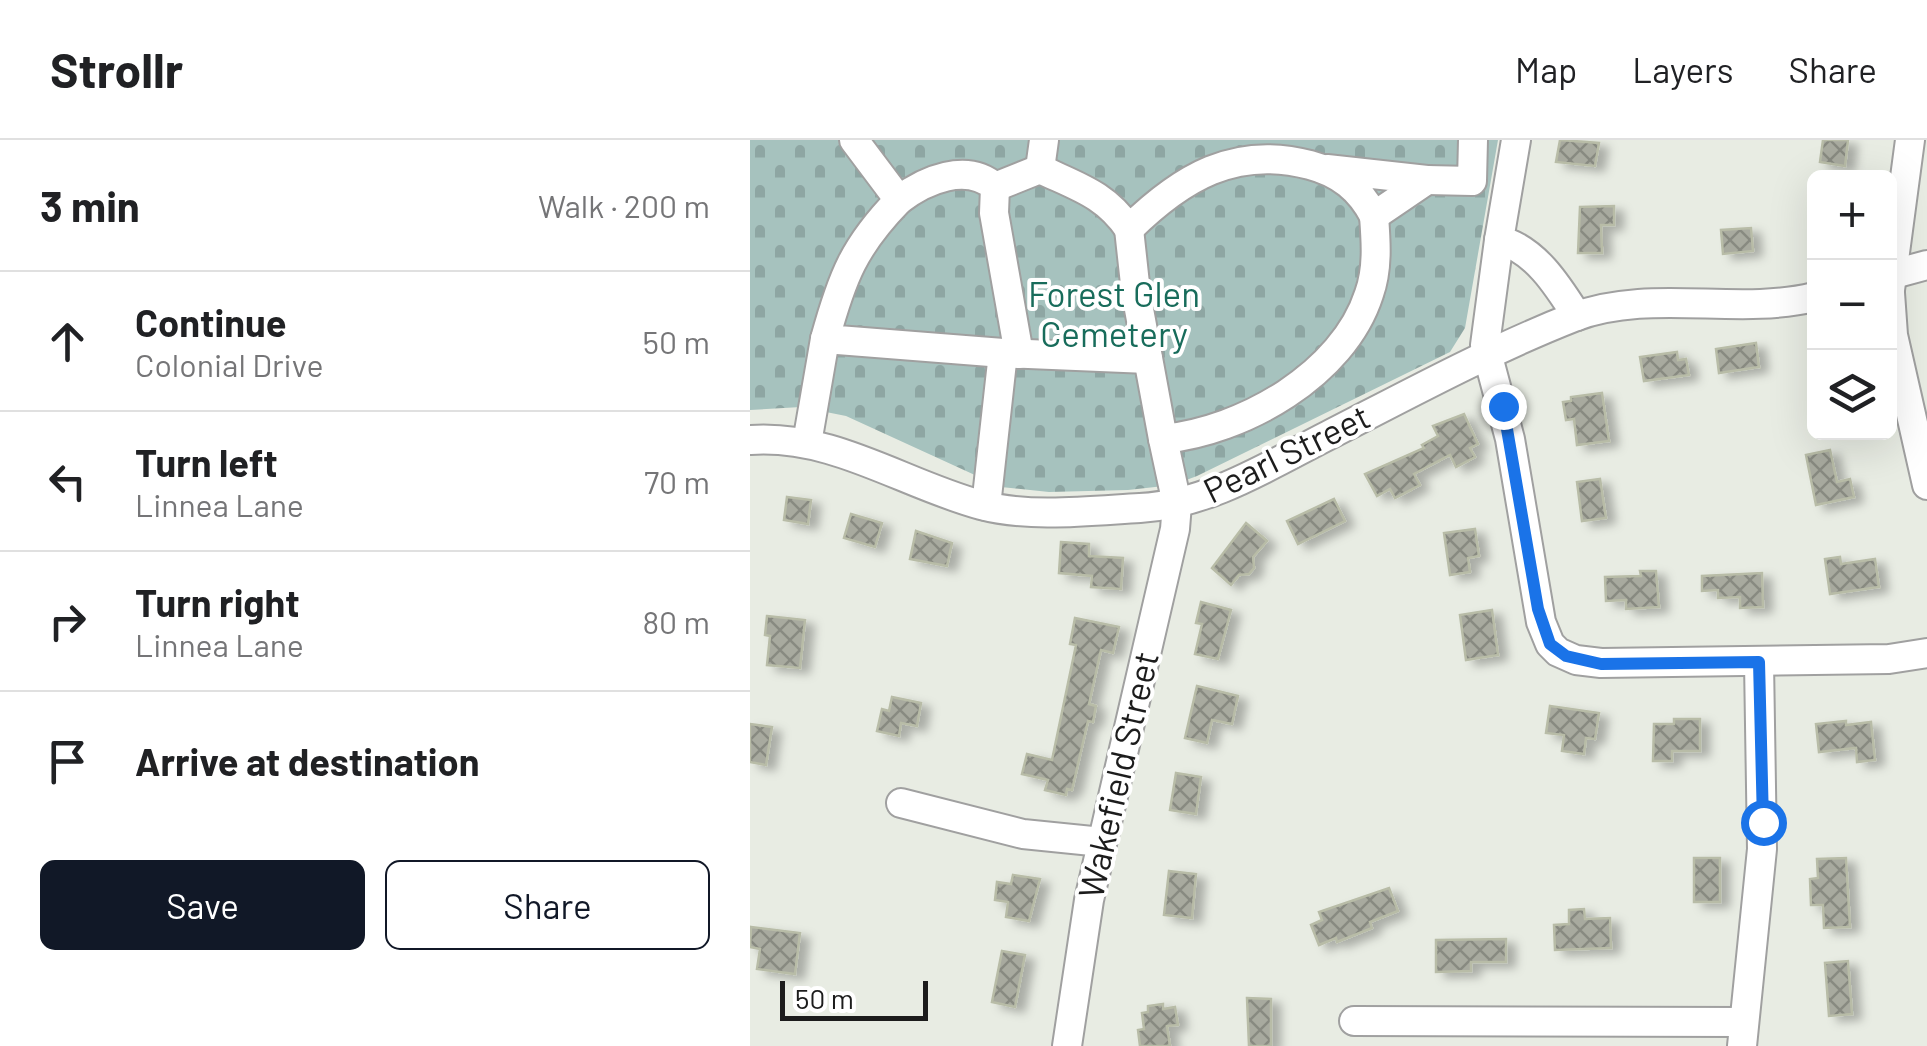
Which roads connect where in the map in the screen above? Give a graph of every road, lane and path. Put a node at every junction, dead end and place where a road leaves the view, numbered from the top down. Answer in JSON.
{"nodes":[{"id":1,"x":854,"y":140,"type":"edge"},
{"id":2,"x":1044,"y":140,"type":"edge"},
{"id":3,"x":1473,"y":140,"type":"edge"},
{"id":4,"x":1516,"y":140,"type":"edge"},
{"id":5,"x":1910,"y":140,"type":"edge"},
{"id":6,"x":1040,"y":169,"type":"junction"},
{"id":7,"x":1326,"y":169,"type":"junction"},
{"id":8,"x":1428,"y":180,"type":"junction"},
{"id":9,"x":1472,"y":181,"type":"junction"},
{"id":10,"x":1510,"y":182,"type":"junction"},
{"id":11,"x":995,"y":187,"type":"junction"},
{"id":12,"x":899,"y":200,"type":"junction"},
{"id":13,"x":1374,"y":216,"type":"junction"},
{"id":14,"x":1129,"y":229,"type":"junction"},
{"id":15,"x":1499,"y":240,"type":"junction"},
{"id":16,"x":1893,"y":260,"type":"edge"},
{"id":17,"x":1927,"y":265,"type":"edge"},
{"id":18,"x":1897,"y":280,"type":"edge"},
{"id":19,"x":1807,"y":298,"type":"edge"},
{"id":20,"x":1577,"y":316,"type":"junction"},
{"id":21,"x":826,"y":339,"type":"junction"},
{"id":22,"x":1896,"y":350,"type":"edge"},
{"id":23,"x":1011,"y":354,"type":"junction"},
{"id":24,"x":1487,"y":356,"type":"junction"},
{"id":25,"x":1148,"y":359,"type":"junction"},
{"id":26,"x":1163,"y":439,"type":"junction"},
{"id":27,"x":750,"y":440,"type":"edge"},
{"id":28,"x":807,"y":443,"type":"junction"},
{"id":29,"x":1927,"y":485,"type":"edge"},
{"id":30,"x":1178,"y":504,"type":"junction"},
{"id":31,"x":986,"y":506,"type":"junction"},
{"id":32,"x":1927,"y":654,"type":"edge"},
{"id":33,"x":1759,"y":662,"type":"junction"},
{"id":34,"x":902,"y":804,"type":"dead end"},
{"id":35,"x":1102,"y":842,"type":"junction"},
{"id":36,"x":1354,"y":1021,"type":"dead end"},
{"id":37,"x":1743,"y":1034,"type":"edge"},
{"id":38,"x":1067,"y":1046,"type":"edge"}],
"edges":[{"from":1,"to":12,"type":"street"},
{"from":2,"to":6,"type":"street"},
{"from":3,"to":9,"type":"street"},
{"from":4,"to":10,"type":"street"},
{"from":5,"to":16,"type":"street"},
{"from":6,"to":11,"type":"street"},
{"from":6,"to":14,"type":"street"},
{"from":7,"to":8,"type":"street"},
{"from":7,"to":13,"type":"street"},
{"from":7,"to":14,"type":"street"},
{"from":8,"to":9,"type":"street"},
{"from":8,"to":13,"type":"street"},
{"from":9,"to":10,"type":"street"},
{"from":10,"to":15,"type":"street"},
{"from":11,"to":12,"type":"street"},
{"from":11,"to":23,"type":"street"},
{"from":12,"to":21,"type":"street"},
{"from":13,"to":26,"type":"street"},
{"from":14,"to":25,"type":"street"},
{"from":15,"to":20,"type":"street"},
{"from":15,"to":24,"type":"street"},
{"from":17,"to":18,"type":"street"},
{"from":19,"to":20,"type":"street","name":"Pearl Street"},
{"from":20,"to":24,"type":"street","name":"Pearl Street"},
{"from":21,"to":23,"type":"street"},
{"from":21,"to":28,"type":"street"},
{"from":22,"to":29,"type":"street"},
{"from":23,"to":25,"type":"street"},
{"from":23,"to":31,"type":"street"},
{"from":24,"to":30,"type":"street","name":"Pearl Street"},
{"from":24,"to":33,"type":"street"},
{"from":25,"to":26,"type":"street"},
{"from":26,"to":30,"type":"street"},
{"from":27,"to":28,"type":"street","name":"Pearl Street"},
{"from":28,"to":31,"type":"street","name":"Pearl Street"},
{"from":30,"to":31,"type":"street","name":"Pearl Street"},
{"from":30,"to":35,"type":"street","name":"Wakefield Street"},
{"from":32,"to":33,"type":"street"},
{"from":33,"to":37,"type":"street"},
{"from":34,"to":35,"type":"street"},
{"from":35,"to":38,"type":"street","name":"Wakefield Street"},
{"from":36,"to":37,"type":"street"}]}
